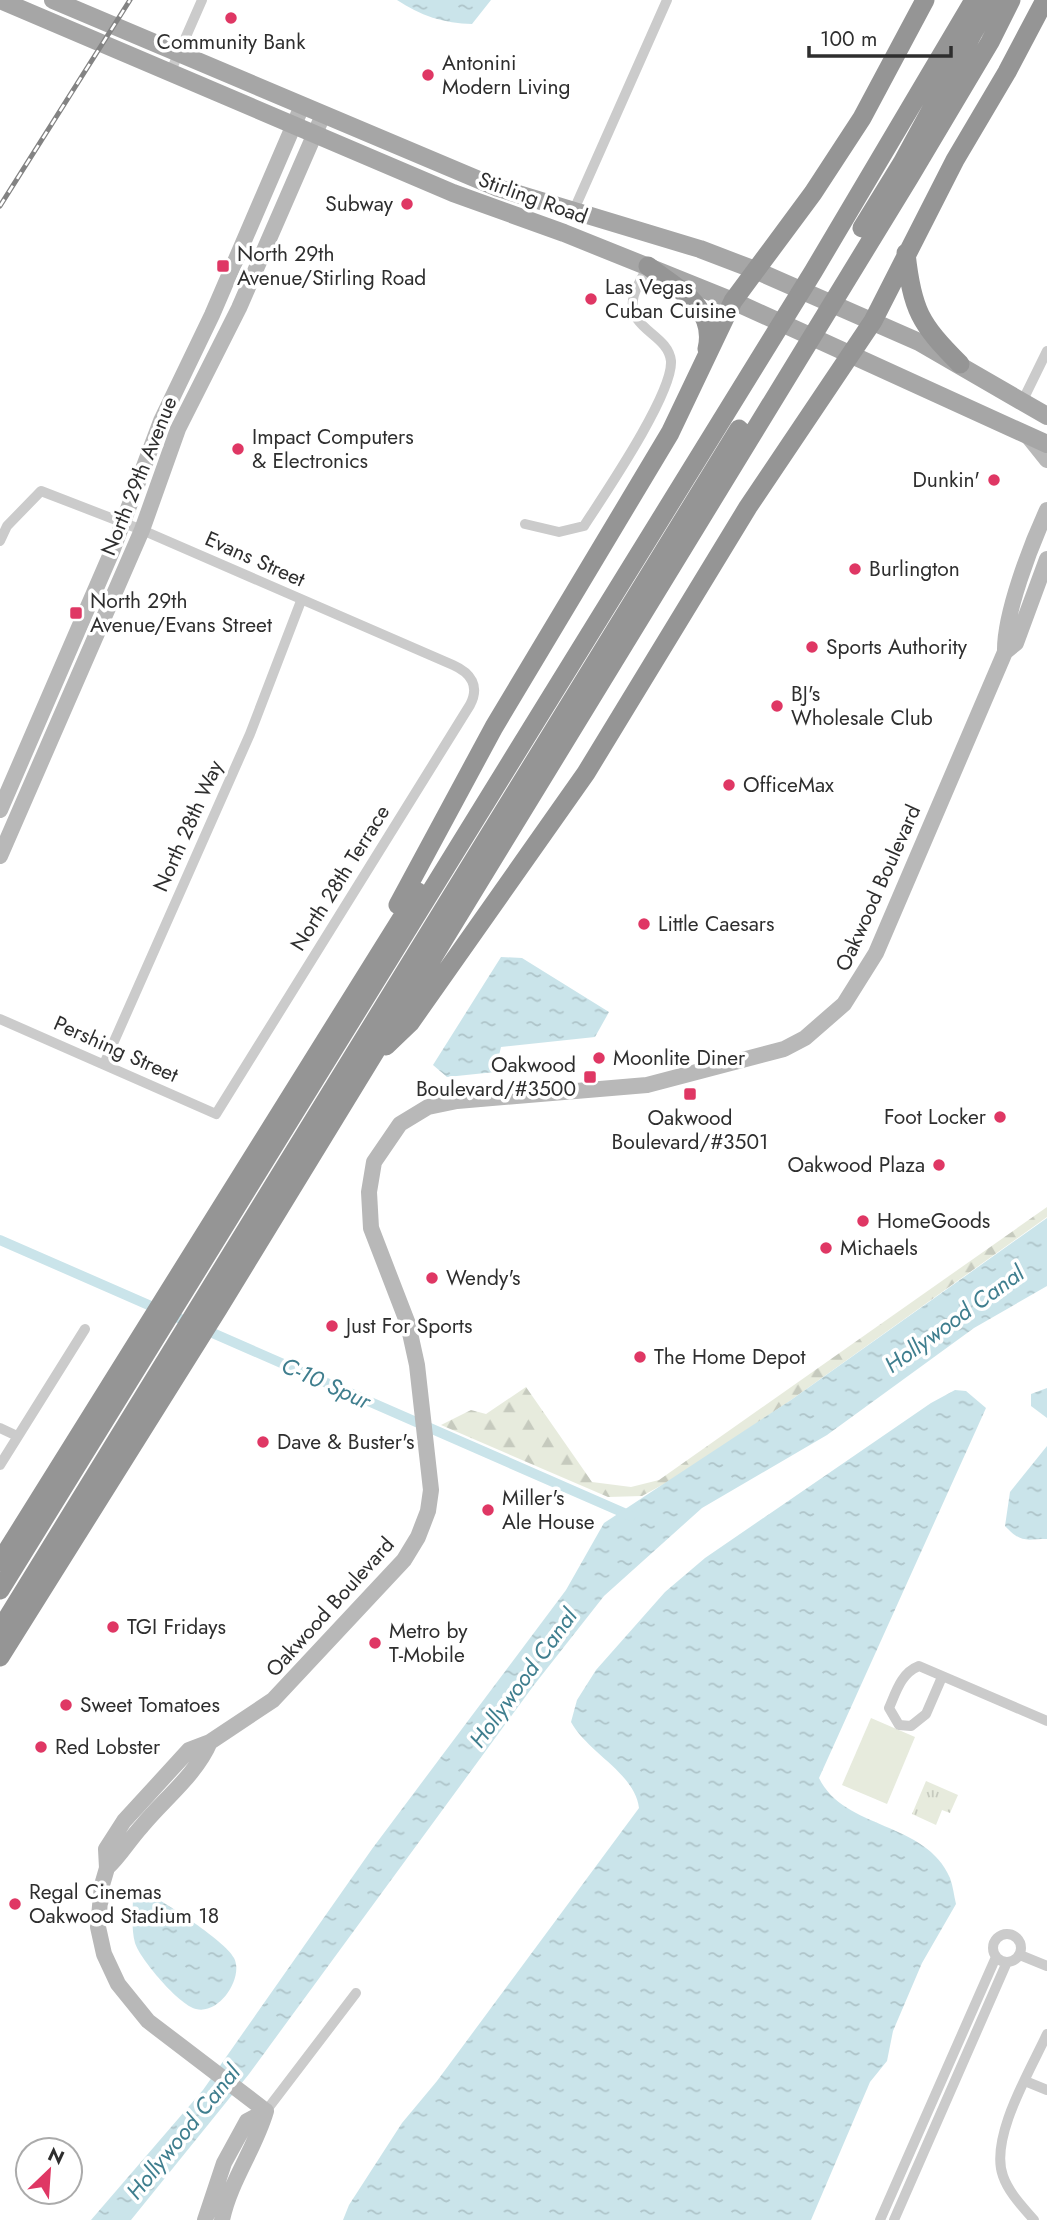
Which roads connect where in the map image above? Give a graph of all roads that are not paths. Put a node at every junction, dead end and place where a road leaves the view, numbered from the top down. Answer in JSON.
{"nodes":[{"id":1,"x":0,"y":0,"type":"edge"},
{"id":2,"x":53,"y":0,"type":"edge"},
{"id":3,"x":202,"y":0,"type":"edge"},
{"id":4,"x":667,"y":0,"type":"edge"},
{"id":5,"x":925,"y":0,"type":"edge"},
{"id":6,"x":962,"y":0,"type":"edge"},
{"id":7,"x":974,"y":0,"type":"edge"},
{"id":8,"x":991,"y":0,"type":"edge"},
{"id":9,"x":1002,"y":0,"type":"edge"},
{"id":10,"x":1011,"y":0,"type":"edge"},
{"id":11,"x":1045,"y":0,"type":"edge"},
{"id":12,"x":37,"y":7,"type":"edge"},
{"id":13,"x":990,"y":42,"type":"junction"},
{"id":14,"x":179,"y":53,"type":"junction"},
{"id":15,"x":170,"y":73,"type":"junction"},
{"id":16,"x":302,"y":106,"type":"junction"},
{"id":17,"x":323,"y":115,"type":"junction"},
{"id":18,"x":294,"y":125,"type":"junction"},
{"id":19,"x":315,"y":134,"type":"junction"},
{"id":20,"x":573,"y":212,"type":"junction"},
{"id":21,"x":906,"y":253,"type":"junction"},
{"id":22,"x":648,"y":266,"type":"junction"},
{"id":23,"x":755,"y":270,"type":"junction"},
{"id":24,"x":822,"y":276,"type":"junction"},
{"id":25,"x":733,"y":301,"type":"junction"},
{"id":26,"x":873,"y":321,"type":"junction"},
{"id":27,"x":780,"y":343,"type":"junction"},
{"id":28,"x":1047,"y":351,"type":"edge"},
{"id":29,"x":850,"y":353,"type":"junction"},
{"id":30,"x":703,"y":363,"type":"junction"},
{"id":31,"x":960,"y":365,"type":"junction"},
{"id":32,"x":1022,"y":402,"type":"junction"},
{"id":33,"x":1047,"y":416,"type":"edge"},
{"id":34,"x":1027,"y":435,"type":"junction"},
{"id":35,"x":1047,"y":444,"type":"edge"},
{"id":36,"x":1047,"y":460,"type":"edge"},
{"id":37,"x":1047,"y":510,"type":"edge"},
{"id":38,"x":121,"y":522,"type":"junction"},
{"id":39,"x":525,"y":524,"type":"dead end"},
{"id":40,"x":142,"y":530,"type":"junction"},
{"id":41,"x":0,"y":541,"type":"edge"},
{"id":42,"x":1047,"y":559,"type":"edge"},
{"id":43,"x":301,"y":601,"type":"junction"},
{"id":44,"x":1005,"y":652,"type":"junction"},
{"id":45,"x":453,"y":665,"type":"joint"},
{"id":46,"x":0,"y":810,"type":"edge"},
{"id":47,"x":0,"y":856,"type":"edge"},
{"id":48,"x":378,"y":954,"type":"junction"},
{"id":49,"x":0,"y":1019,"type":"edge"},
{"id":50,"x":367,"y":1063,"type":"junction"},
{"id":51,"x":104,"y":1064,"type":"junction"},
{"id":52,"x":216,"y":1114,"type":"joint"},
{"id":53,"x":176,"y":1292,"type":"junction"},
{"id":54,"x":210,"y":1306,"type":"junction"},
{"id":55,"x":85,"y":1329,"type":"dead end"},
{"id":56,"x":168,"y":1339,"type":"junction"},
{"id":57,"x":0,"y":1428,"type":"edge"},
{"id":58,"x":17,"y":1436,"type":"junction"},
{"id":59,"x":65,"y":1457,"type":"junction"},
{"id":60,"x":0,"y":1465,"type":"edge"},
{"id":61,"x":0,"y":1540,"type":"edge"},
{"id":62,"x":0,"y":1562,"type":"edge"},
{"id":63,"x":43,"y":1588,"type":"junction"},
{"id":64,"x":0,"y":1590,"type":"edge"},
{"id":65,"x":0,"y":1630,"type":"edge"},
{"id":66,"x":0,"y":1657,"type":"edge"},
{"id":67,"x":0,"y":1668,"type":"edge"},
{"id":68,"x":942,"y":1677,"type":"junction"},
{"id":69,"x":1047,"y":1721,"type":"edge"},
{"id":70,"x":1020,"y":1955,"type":"junction"},
{"id":71,"x":1002,"y":1959,"type":"junction"},
{"id":72,"x":1047,"y":1966,"type":"edge"},
{"id":73,"x":356,"y":1993,"type":"dead end"},
{"id":74,"x":1047,"y":2034,"type":"edge"},
{"id":75,"x":1025,"y":2081,"type":"junction"},
{"id":76,"x":1047,"y":2090,"type":"edge"},
{"id":77,"x":266,"y":2111,"type":"junction"},
{"id":78,"x":205,"y":2220,"type":"edge"},
{"id":79,"x":222,"y":2220,"type":"edge"},
{"id":80,"x":880,"y":2220,"type":"edge"},
{"id":81,"x":894,"y":2220,"type":"edge"},
{"id":82,"x":1034,"y":2220,"type":"edge"}],
"edges":[{"from":1,"to":12,"type":"main road","name":"Stirling Road"},
{"from":2,"to":14,"type":"main road","name":"Stirling Road"},
{"from":3,"to":14,"type":"street"},
{"from":4,"to":20,"type":"street"},
{"from":5,"to":23,"type":"highway"},
{"from":6,"to":24,"type":"highway"},
{"from":7,"to":24,"type":"highway"},
{"from":8,"to":24,"type":"highway"},
{"from":9,"to":13,"type":"highway"},
{"from":10,"to":13,"type":"highway"},
{"from":11,"to":21,"type":"highway"},
{"from":12,"to":15,"type":"main road","name":"Stirling Road"},
{"from":13,"to":24,"type":"highway"},
{"from":14,"to":15,"type":"street"},
{"from":14,"to":16,"type":"main road","name":"Stirling Road"},
{"from":15,"to":18,"type":"main road","name":"Stirling Road"},
{"from":16,"to":17,"type":"main road","name":"Stirling Road"},
{"from":16,"to":18,"type":"street","name":"North 29th Avenue"},
{"from":17,"to":19,"type":"street","name":"North 29th Avenue"},
{"from":17,"to":20,"type":"main road","name":"Stirling Road"},
{"from":18,"to":19,"type":"main road","name":"Stirling Road"},
{"from":18,"to":38,"type":"street","name":"North 29th Avenue"},
{"from":19,"to":22,"type":"main road","name":"Stirling Road"},
{"from":19,"to":40,"type":"street","name":"North 29th Avenue"},
{"from":20,"to":23,"type":"main road","name":"Stirling Road"},
{"from":21,"to":26,"type":"highway"},
{"from":21,"to":31,"type":"highway"},
{"from":22,"to":25,"type":"main road","name":"Stirling Road"},
{"from":22,"to":30,"type":"highway"},
{"from":22,"to":39,"type":"street"},
{"from":23,"to":25,"type":"highway"},
{"from":23,"to":26,"type":"main road","name":"Stirling Road"},
{"from":24,"to":27,"type":"highway"},
{"from":24,"to":27,"type":"highway"},
{"from":25,"to":29,"type":"main road","name":"Stirling Road"},
{"from":25,"to":30,"type":"highway"},
{"from":26,"to":29,"type":"highway"},
{"from":26,"to":31,"type":"main road","name":"Stirling Road"},
{"from":27,"to":48,"type":"highway"},
{"from":27,"to":50,"type":"highway"},
{"from":27,"to":53,"type":"highway"},
{"from":27,"to":54,"type":"highway"},
{"from":28,"to":32,"type":"street"},
{"from":29,"to":34,"type":"main road","name":"Stirling Road"},
{"from":29,"to":50,"type":"highway"},
{"from":30,"to":48,"type":"highway"},
{"from":31,"to":32,"type":"main road","name":"Stirling Road"},
{"from":32,"to":33,"type":"main road","name":"Stirling Road"},
{"from":34,"to":35,"type":"main road","name":"Stirling Road"},
{"from":34,"to":36,"type":"street"},
{"from":37,"to":44,"type":"street","name":"Oakwood Boulevard"},
{"from":38,"to":40,"type":"street","name":"Evans Street"},
{"from":38,"to":41,"type":"street","name":"Evans Street"},
{"from":38,"to":46,"type":"street","name":"North 29th Avenue"},
{"from":40,"to":43,"type":"street","name":"Evans Street"},
{"from":40,"to":47,"type":"street","name":"North 29th Avenue"},
{"from":42,"to":44,"type":"street","name":"Oakwood Boulevard"},
{"from":43,"to":45,"type":"street","name":"Evans Street"},
{"from":43,"to":51,"type":"street","name":"North 28th Way"},
{"from":44,"to":77,"type":"street","name":"Oakwood Boulevard"},
{"from":45,"to":52,"type":"street","name":"North 28th Terrace"},
{"from":48,"to":53,"type":"highway"},
{"from":49,"to":51,"type":"street","name":"Pershing Street"},
{"from":50,"to":54,"type":"highway"},
{"from":51,"to":52,"type":"street","name":"Pershing Street"},
{"from":53,"to":56,"type":"highway"},
{"from":54,"to":56,"type":"highway"},
{"from":55,"to":58,"type":"street"},
{"from":56,"to":59,"type":"highway"},
{"from":56,"to":63,"type":"highway"},
{"from":56,"to":64,"type":"highway"},
{"from":56,"to":65,"type":"highway"},
{"from":57,"to":58,"type":"street"},
{"from":58,"to":60,"type":"street"},
{"from":59,"to":61,"type":"highway"},
{"from":59,"to":62,"type":"highway"},
{"from":63,"to":66,"type":"highway"},
{"from":63,"to":67,"type":"highway"},
{"from":68,"to":68,"type":"street"},
{"from":68,"to":69,"type":"street"},
{"from":70,"to":71,"type":"street"},
{"from":70,"to":71,"type":"street"},
{"from":70,"to":72,"type":"street"},
{"from":71,"to":80,"type":"street"},
{"from":71,"to":81,"type":"street"},
{"from":73,"to":77,"type":"street"},
{"from":74,"to":75,"type":"street"},
{"from":75,"to":76,"type":"street"},
{"from":75,"to":82,"type":"street"},
{"from":77,"to":78,"type":"street"},
{"from":77,"to":79,"type":"street"}]}
